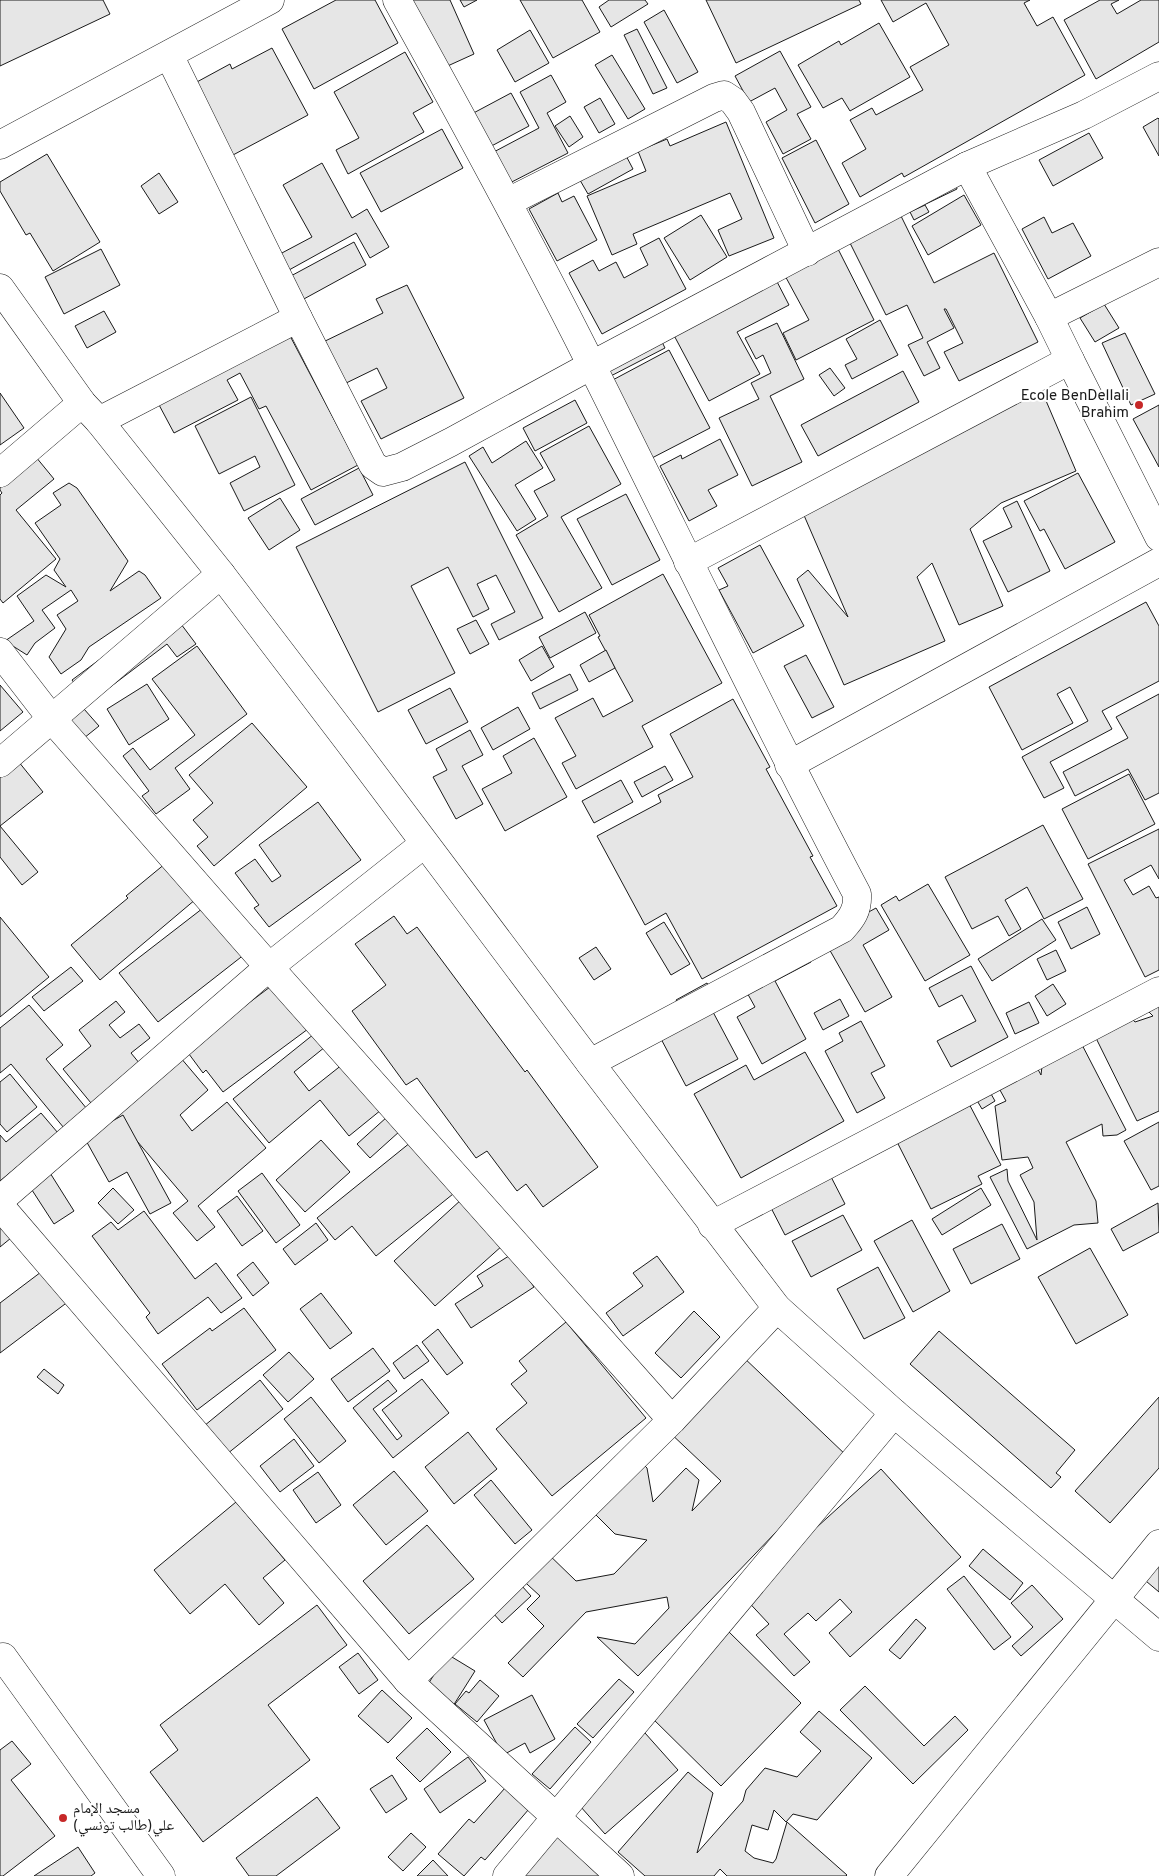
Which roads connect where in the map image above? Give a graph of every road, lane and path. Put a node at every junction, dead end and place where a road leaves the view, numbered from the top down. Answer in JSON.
{"nodes":[{"id":1,"x":270,"y":0,"type":"edge"},
{"id":2,"x":397,"y":0,"type":"edge"},
{"id":3,"x":169,"y":55,"type":"junction"},
{"id":4,"x":1159,"y":76,"type":"edge"},
{"id":5,"x":0,"y":146,"type":"edge"},
{"id":6,"x":967,"y":166,"type":"junction"},
{"id":7,"x":508,"y":202,"type":"junction"},
{"id":8,"x":807,"y":252,"type":"junction"},
{"id":9,"x":1159,"y":262,"type":"edge"},
{"id":10,"x":0,"y":288,"type":"edge"},
{"id":11,"x":1049,"y":317,"type":"junction"},
{"id":12,"x":298,"y":318,"type":"junction"},
{"id":13,"x":1070,"y":360,"type":"junction"},
{"id":14,"x":592,"y":365,"type":"junction"},
{"id":15,"x":91,"y":412,"type":"junction"},
{"id":16,"x":0,"y":473,"type":"edge"},
{"id":17,"x":1159,"y":537,"type":"edge"},
{"id":18,"x":688,"y":562,"type":"junction"},
{"id":19,"x":1159,"y":562,"type":"edge"},
{"id":20,"x":221,"y":574,"type":"junction"},
{"id":21,"x":0,"y":652,"type":"edge"},
{"id":22,"x":51,"y":718,"type":"junction"},
{"id":23,"x":0,"y":763,"type":"edge"},
{"id":24,"x":789,"y":765,"type":"junction"},
{"id":25,"x":424,"y":844,"type":"junction"},
{"id":26,"x":269,"y":967,"type":"junction"},
{"id":27,"x":1159,"y":991,"type":"edge"},
{"id":28,"x":590,"y":1064,"type":"junction"},
{"id":29,"x":0,"y":1200,"type":"edge"},
{"id":30,"x":0,"y":1206,"type":"edge"},
{"id":31,"x":712,"y":1225,"type":"junction"},
{"id":32,"x":777,"y":1308,"type":"junction"},
{"id":33,"x":894,"y":1413,"type":"junction"},
{"id":34,"x":672,"y":1420,"type":"junction"},
{"id":35,"x":1159,"y":1544,"type":"edge"},
{"id":36,"x":1115,"y":1598,"type":"junction"},
{"id":37,"x":1159,"y":1637,"type":"edge"},
{"id":38,"x":1,"y":1656,"type":"edge"},
{"id":39,"x":408,"y":1681,"type":"junction"},
{"id":40,"x":556,"y":1818,"type":"junction"},
{"id":41,"x":161,"y":1876,"type":"edge"},
{"id":42,"x":507,"y":1876,"type":"edge"},
{"id":43,"x":620,"y":1876,"type":"edge"},
{"id":44,"x":888,"y":1876,"type":"edge"}],
"edges":[{"from":1,"to":3,"type":"street"},
{"from":2,"to":7,"type":"street"},
{"from":3,"to":5,"type":"street"},
{"from":3,"to":12,"type":"street"},
{"from":4,"to":6,"type":"street"},
{"from":6,"to":8,"type":"street"},
{"from":6,"to":11,"type":"street"},
{"from":7,"to":8,"type":"street"},
{"from":7,"to":14,"type":"street"},
{"from":8,"to":14,"type":"street"},
{"from":9,"to":11,"type":"street"},
{"from":10,"to":15,"type":"street"},
{"from":11,"to":13,"type":"street"},
{"from":12,"to":14,"type":"street"},
{"from":12,"to":15,"type":"street"},
{"from":13,"to":17,"type":"street"},
{"from":13,"to":18,"type":"street"},
{"from":14,"to":18,"type":"street"},
{"from":15,"to":16,"type":"street"},
{"from":15,"to":20,"type":"street"},
{"from":18,"to":24,"type":"street"},
{"from":19,"to":24,"type":"street"},
{"from":20,"to":22,"type":"street"},
{"from":20,"to":25,"type":"street"},
{"from":21,"to":22,"type":"street"},
{"from":22,"to":23,"type":"street"},
{"from":22,"to":26,"type":"street"},
{"from":24,"to":28,"type":"street"},
{"from":25,"to":26,"type":"street"},
{"from":25,"to":28,"type":"street"},
{"from":26,"to":29,"type":"street"},
{"from":26,"to":34,"type":"street"},
{"from":27,"to":31,"type":"street"},
{"from":28,"to":31,"type":"street"},
{"from":30,"to":39,"type":"street"},
{"from":31,"to":32,"type":"street"},
{"from":32,"to":33,"type":"street"},
{"from":32,"to":34,"type":"street"},
{"from":33,"to":36,"type":"street"},
{"from":33,"to":40,"type":"street"},
{"from":34,"to":39,"type":"street"},
{"from":35,"to":36,"type":"street"},
{"from":36,"to":37,"type":"street"},
{"from":36,"to":44,"type":"street"},
{"from":38,"to":41,"type":"street"},
{"from":39,"to":40,"type":"street"},
{"from":40,"to":42,"type":"street"},
{"from":40,"to":43,"type":"street"}]}
